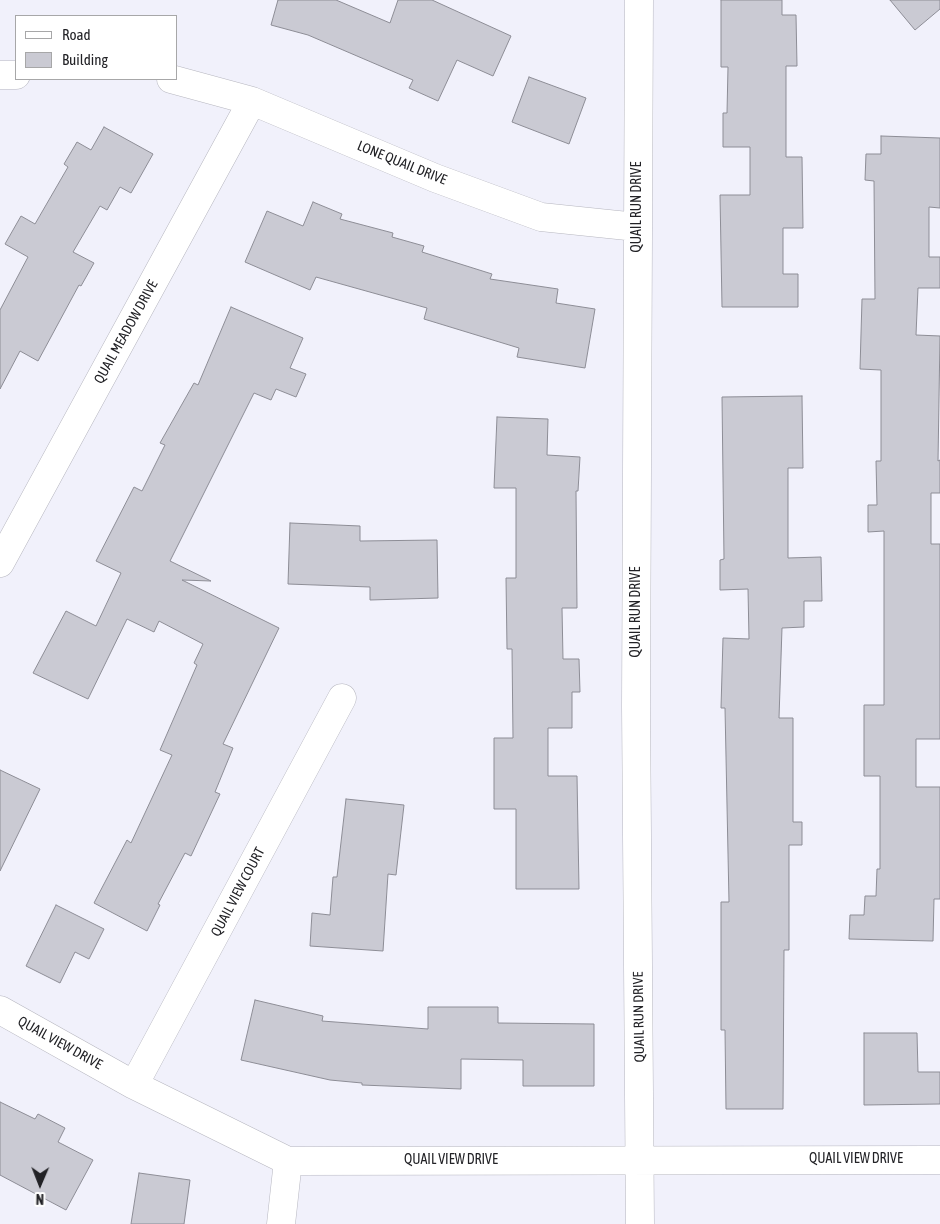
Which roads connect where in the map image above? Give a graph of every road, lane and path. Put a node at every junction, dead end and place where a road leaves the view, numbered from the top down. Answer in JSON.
{"nodes":[{"id":1,"x":639,"y":0,"type":"edge"},
{"id":2,"x":0,"y":75,"type":"edge"},
{"id":3,"x":15,"y":75,"type":"edge"},
{"id":4,"x":175,"y":80,"type":"edge"},
{"id":5,"x":252,"y":101,"type":"junction"},
{"id":6,"x":637,"y":227,"type":"junction"},
{"id":7,"x":0,"y":563,"type":"edge"},
{"id":8,"x":342,"y":698,"type":"dead end"},
{"id":9,"x":0,"y":1010,"type":"edge"},
{"id":10,"x":134,"y":1085,"type":"junction"},
{"id":11,"x":640,"y":1159,"type":"junction"},
{"id":12,"x":940,"y":1160,"type":"edge"},
{"id":13,"x":288,"y":1161,"type":"junction"},
{"id":14,"x":281,"y":1224,"type":"edge"},
{"id":15,"x":640,"y":1224,"type":"edge"}],
"edges":[{"from":1,"to":6,"type":"street","name":"QUAIL RUN DRIVE"},
{"from":2,"to":3,"type":"street"},
{"from":4,"to":5,"type":"street","name":"LONE QUAIL DRIVE"},
{"from":5,"to":6,"type":"street","name":"LONE QUAIL DRIVE"},
{"from":5,"to":7,"type":"street","name":"QUAIL MEADOW DRIVE"},
{"from":6,"to":11,"type":"street","name":"QUAIL RUN DRIVE"},
{"from":8,"to":10,"type":"street","name":"QUAIL VIEW COURT"},
{"from":9,"to":10,"type":"street","name":"QUAIL VIEW DRIVE"},
{"from":10,"to":13,"type":"street","name":"QUAIL VIEW DRIVE"},
{"from":11,"to":12,"type":"street","name":"QUAIL VIEW DRIVE"},
{"from":11,"to":13,"type":"street","name":"QUAIL VIEW DRIVE"},
{"from":11,"to":15,"type":"street","name":"QUAIL RUN DRIVE"},
{"from":13,"to":14,"type":"street"}]}
